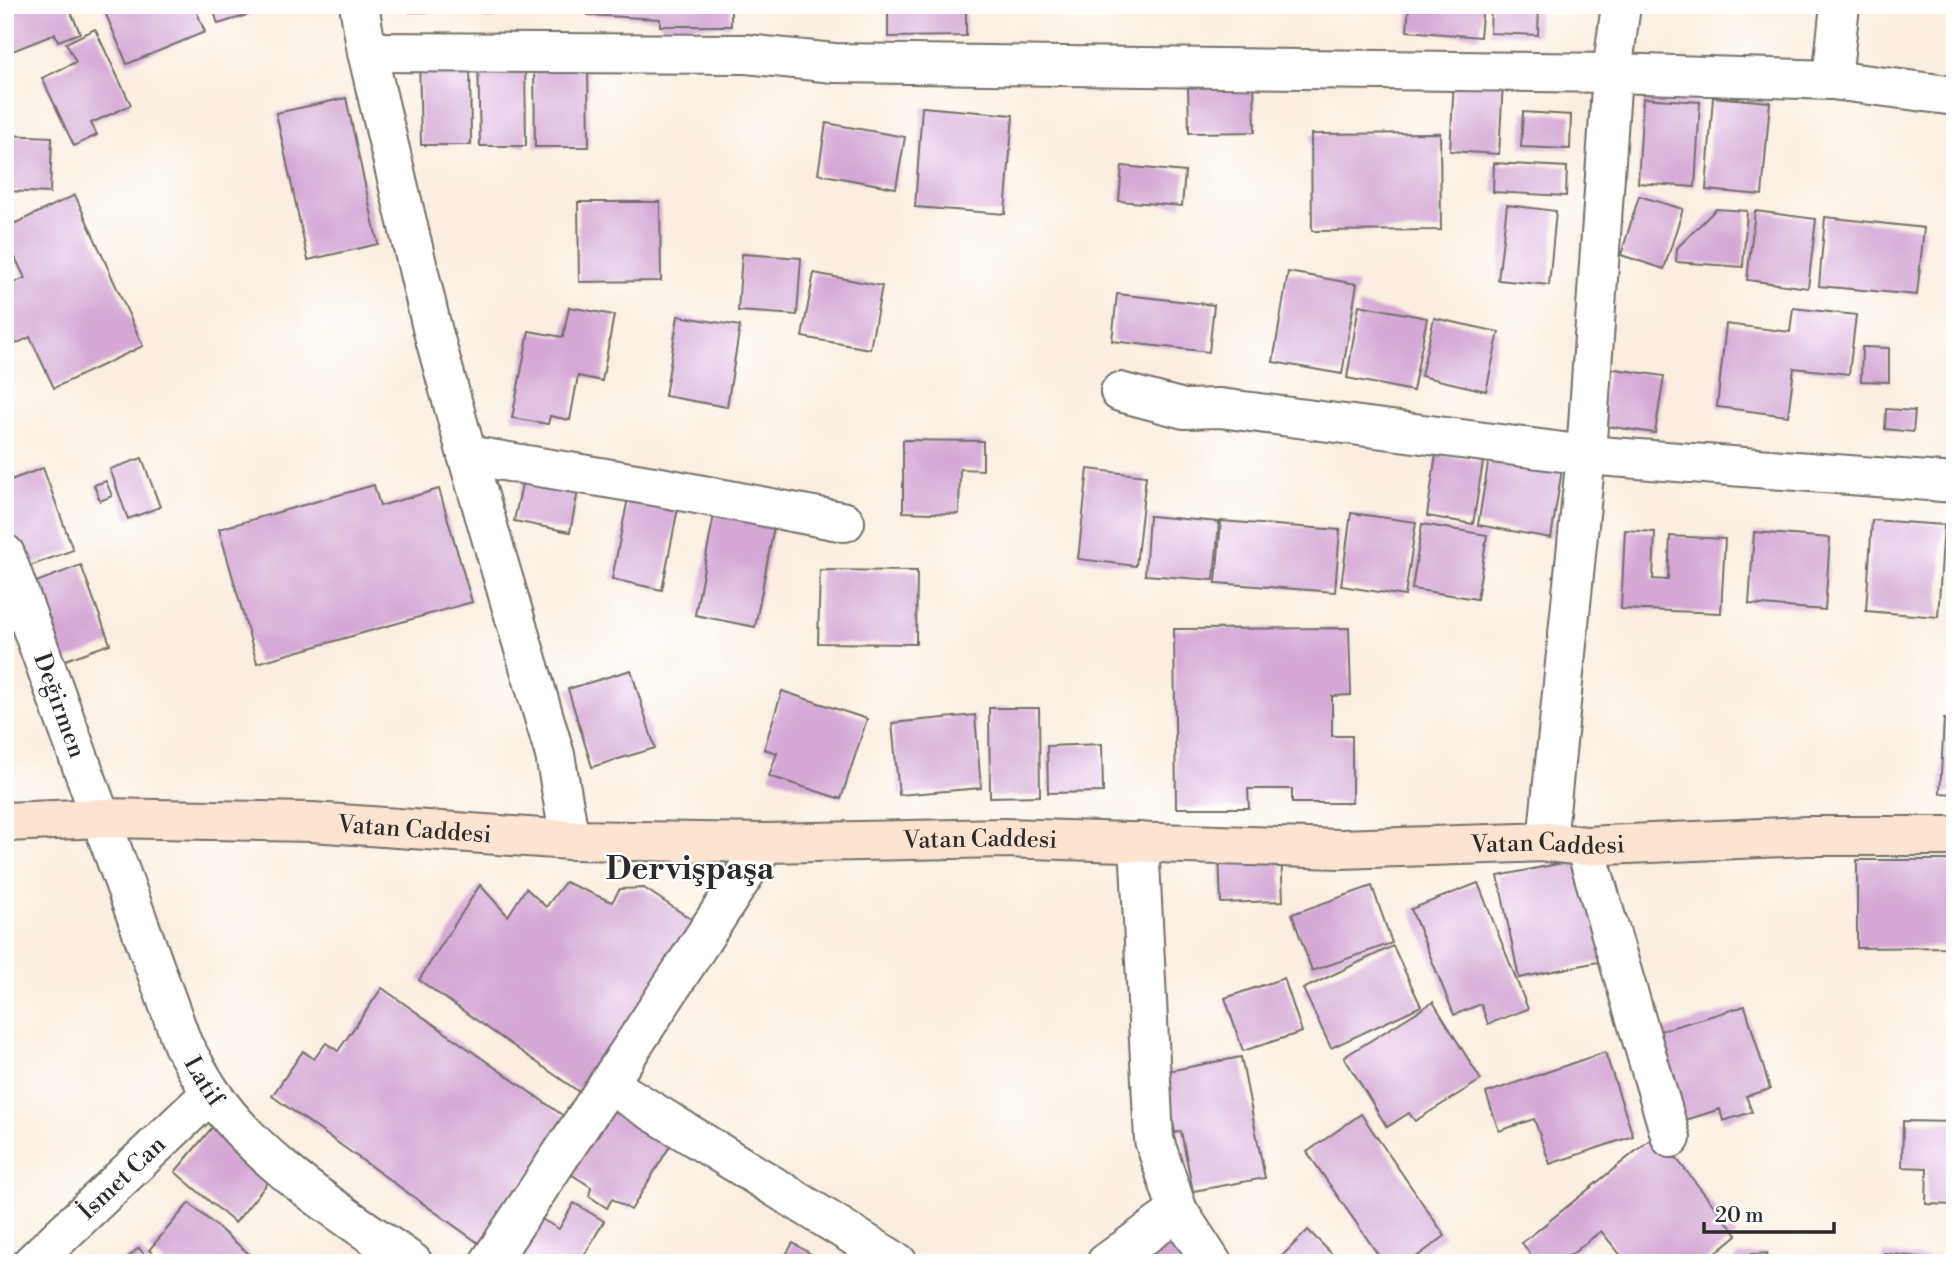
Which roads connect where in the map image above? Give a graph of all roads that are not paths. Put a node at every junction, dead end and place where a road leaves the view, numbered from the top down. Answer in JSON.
{"nodes":[{"id":1,"x":359,"y":5,"type":"edge"},
{"id":2,"x":1620,"y":5,"type":"edge"},
{"id":3,"x":1840,"y":5,"type":"edge"},
{"id":4,"x":367,"y":52,"type":"junction"},
{"id":5,"x":1612,"y":73,"type":"junction"},
{"id":6,"x":1832,"y":80,"type":"junction"},
{"id":7,"x":1955,"y":96,"type":"edge"},
{"id":8,"x":1120,"y":392,"type":"dead end"},
{"id":9,"x":467,"y":455,"type":"junction"},
{"id":10,"x":1586,"y":456,"type":"junction"},
{"id":11,"x":1955,"y":483,"type":"edge"},
{"id":12,"x":845,"y":522,"type":"dead end"},
{"id":13,"x":5,"y":554,"type":"edge"},
{"id":14,"x":103,"y":818,"type":"junction"},
{"id":15,"x":5,"y":822,"type":"edge"},
{"id":16,"x":1955,"y":836,"type":"edge"},
{"id":17,"x":570,"y":840,"type":"junction"},
{"id":18,"x":1139,"y":842,"type":"junction"},
{"id":19,"x":1547,"y":842,"type":"junction"},
{"id":20,"x":765,"y":843,"type":"junction"},
{"id":21,"x":1585,"y":846,"type":"junction"},
{"id":22,"x":608,"y":1084,"type":"junction"},
{"id":23,"x":211,"y":1093,"type":"junction"},
{"id":24,"x":1671,"y":1138,"type":"dead end"},
{"id":25,"x":1178,"y":1211,"type":"junction"},
{"id":26,"x":32,"y":1263,"type":"edge"},
{"id":27,"x":413,"y":1263,"type":"edge"},
{"id":28,"x":489,"y":1263,"type":"edge"},
{"id":29,"x":898,"y":1263,"type":"edge"},
{"id":30,"x":1106,"y":1263,"type":"edge"},
{"id":31,"x":1212,"y":1263,"type":"edge"}],
"edges":[{"from":1,"to":4,"type":"street"},
{"from":2,"to":5,"type":"street"},
{"from":3,"to":6,"type":"street"},
{"from":4,"to":5,"type":"street"},
{"from":4,"to":9,"type":"street"},
{"from":5,"to":6,"type":"street"},
{"from":5,"to":10,"type":"street"},
{"from":6,"to":7,"type":"street"},
{"from":8,"to":10,"type":"street"},
{"from":9,"to":12,"type":"street"},
{"from":9,"to":17,"type":"street"},
{"from":10,"to":11,"type":"street"},
{"from":10,"to":19,"type":"street"},
{"from":13,"to":14,"type":"street","name":"Değirmen"},
{"from":14,"to":15,"type":"street","name":"Vatan Caddesi"},
{"from":14,"to":17,"type":"street","name":"Vatan Caddesi"},
{"from":14,"to":23,"type":"street","name":"Latif"},
{"from":16,"to":21,"type":"street","name":"Vatan Caddesi"},
{"from":17,"to":20,"type":"street","name":"Vatan Caddesi"},
{"from":18,"to":19,"type":"street","name":"Vatan Caddesi"},
{"from":18,"to":20,"type":"street","name":"Vatan Caddesi"},
{"from":18,"to":25,"type":"street"},
{"from":19,"to":21,"type":"street","name":"Vatan Caddesi"},
{"from":20,"to":22,"type":"street"},
{"from":21,"to":24,"type":"street"},
{"from":22,"to":28,"type":"street"},
{"from":22,"to":29,"type":"street"},
{"from":23,"to":26,"type":"street","name":"İsmet Can"},
{"from":23,"to":27,"type":"street","name":"Latif"},
{"from":25,"to":30,"type":"street"},
{"from":25,"to":31,"type":"street"}]}
